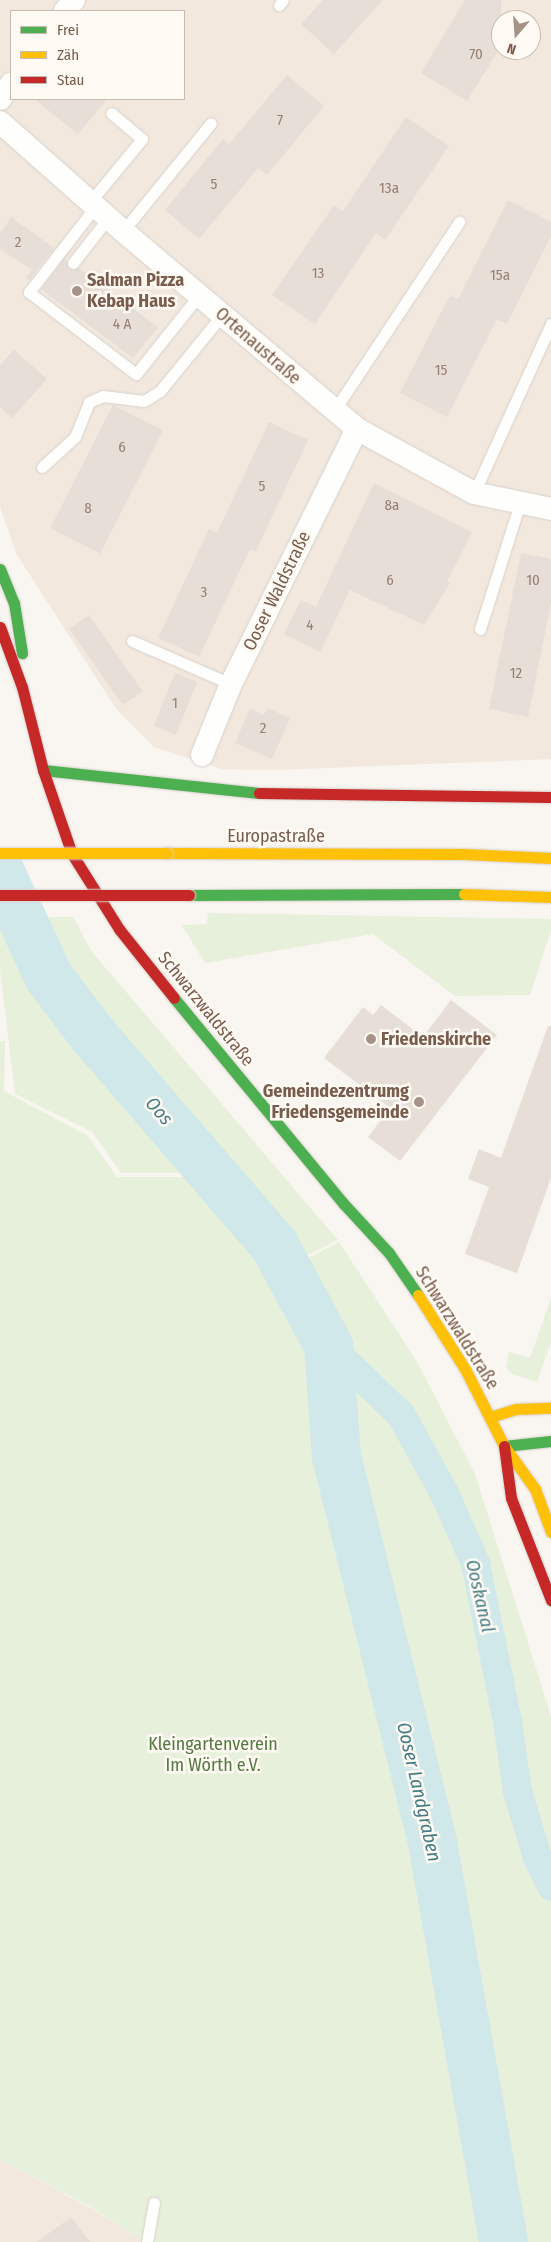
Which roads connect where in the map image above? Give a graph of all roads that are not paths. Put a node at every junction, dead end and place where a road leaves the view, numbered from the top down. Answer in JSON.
{"nodes":[{"id":1,"x":74,"y":0,"type":"edge"},
{"id":2,"x":66,"y":10,"type":"edge"},
{"id":3,"x":10,"y":85,"type":"edge"},
{"id":4,"x":0,"y":99,"type":"edge"},
{"id":5,"x":111,"y":113,"type":"dead end"},
{"id":6,"x":0,"y":122,"type":"edge"},
{"id":7,"x":212,"y":123,"type":"dead end"},
{"id":8,"x":104,"y":215,"type":"junction"},
{"id":9,"x":459,"y":222,"type":"dead end"},
{"id":10,"x":73,"y":263,"type":"dead end"},
{"id":11,"x":199,"y":296,"type":"junction"},
{"id":12,"x":222,"y":315,"type":"junction"},
{"id":13,"x":551,"y":324,"type":"edge"},
{"id":14,"x":334,"y":411,"type":"junction"},
{"id":15,"x":357,"y":429,"type":"junction"},
{"id":16,"x":42,"y":467,"type":"dead end"},
{"id":17,"x":474,"y":493,"type":"junction"},
{"id":18,"x":520,"y":503,"type":"junction"},
{"id":19,"x":551,"y":509,"type":"edge"},
{"id":20,"x":0,"y":569,"type":"edge"},
{"id":21,"x":0,"y":627,"type":"edge"},
{"id":22,"x":480,"y":629,"type":"dead end"},
{"id":23,"x":132,"y":641,"type":"dead end"},
{"id":24,"x":232,"y":684,"type":"junction"},
{"id":25,"x":22,"y":687,"type":"junction"},
{"id":26,"x":202,"y":755,"type":"dead end"},
{"id":27,"x":43,"y":770,"type":"junction"},
{"id":28,"x":551,"y":798,"type":"edge"},
{"id":29,"x":0,"y":853,"type":"edge"},
{"id":30,"x":551,"y":858,"type":"edge"},
{"id":31,"x":0,"y":895,"type":"edge"},
{"id":32,"x":551,"y":897,"type":"edge"},
{"id":33,"x":551,"y":1408,"type":"edge"},
{"id":34,"x":490,"y":1417,"type":"junction"},
{"id":35,"x":551,"y":1441,"type":"edge"},
{"id":36,"x":504,"y":1446,"type":"junction"},
{"id":37,"x":551,"y":1532,"type":"edge"},
{"id":38,"x":551,"y":1600,"type":"edge"},
{"id":39,"x":154,"y":2203,"type":"dead end"},
{"id":40,"x":147,"y":2242,"type":"edge"}],
"edges":[{"from":1,"to":2,"type":"street"},
{"from":3,"to":4,"type":"street"},
{"from":5,"to":8,"type":"lane"},
{"from":6,"to":8,"type":"street","name":"Ortenaustraße"},
{"from":7,"to":8,"type":"lane"},
{"from":8,"to":10,"type":"lane"},
{"from":8,"to":11,"type":"street","name":"Ortenaustraße"},
{"from":8,"to":11,"type":"lane"},
{"from":9,"to":14,"type":"lane"},
{"from":11,"to":12,"type":"street","name":"Ortenaustraße"},
{"from":12,"to":14,"type":"street","name":"Ortenaustraße"},
{"from":12,"to":16,"type":"lane"},
{"from":13,"to":17,"type":"lane"},
{"from":14,"to":15,"type":"street","name":"Ortenaustraße"},
{"from":15,"to":17,"type":"street","name":"Ortenaustraße"},
{"from":15,"to":24,"type":"street","name":"Ooser Waldstraße"},
{"from":17,"to":18,"type":"street","name":"Ortenaustraße"},
{"from":18,"to":19,"type":"street","name":"Ortenaustraße"},
{"from":18,"to":22,"type":"lane"},
{"from":20,"to":25,"type":"main road","name":"Schwarzwaldstraße"},
{"from":21,"to":25,"type":"main road","name":"Schwarzwaldstraße"},
{"from":23,"to":24,"type":"lane"},
{"from":24,"to":26,"type":"street","name":"Ooser Waldstraße"},
{"from":25,"to":27,"type":"main road","name":"Schwarzwaldstraße"},
{"from":27,"to":28,"type":"main road"},
{"from":27,"to":34,"type":"main road","name":"Schwarzwaldstraße"},
{"from":29,"to":30,"type":"main road","name":"Europastraße","bridge":true},
{"from":31,"to":32,"type":"main road","bridge":true},
{"from":33,"to":34,"type":"main road"},
{"from":34,"to":36,"type":"main road","name":"Schwarzwaldstraße"},
{"from":35,"to":36,"type":"main road"},
{"from":36,"to":37,"type":"main road","name":"Schwarzwaldstraße"},
{"from":36,"to":38,"type":"main road","name":"Schwarzwaldstraße"},
{"from":39,"to":40,"type":"lane"}]}
